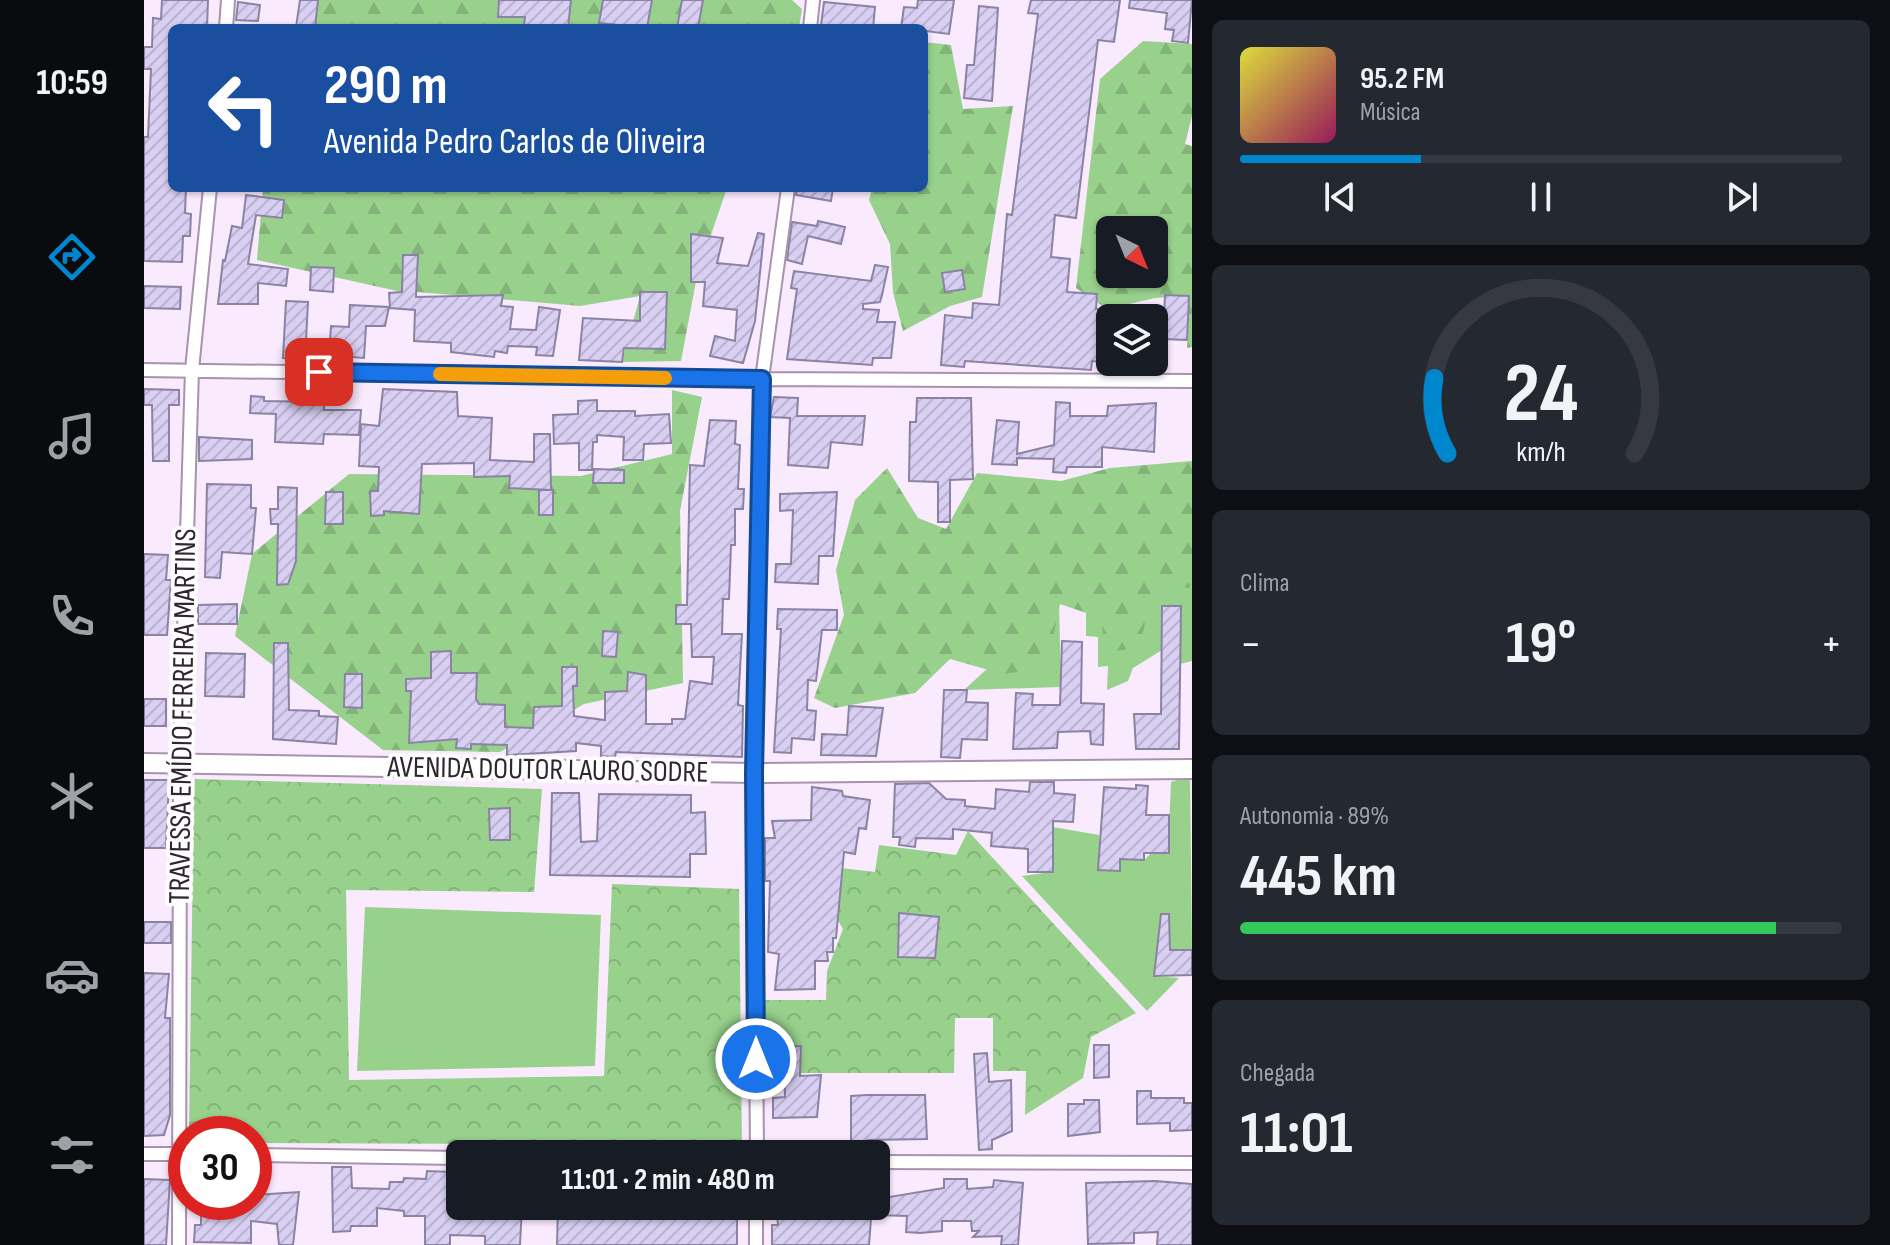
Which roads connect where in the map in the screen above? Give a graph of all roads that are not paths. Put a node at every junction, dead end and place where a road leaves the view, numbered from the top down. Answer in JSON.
{"nodes":[{"id":1,"x":228,"y":0,"type":"edge"},
{"id":2,"x":813,"y":0,"type":"edge"},
{"id":3,"x":226,"y":24,"type":"edge"},
{"id":4,"x":810,"y":24,"type":"edge"},
{"id":5,"x":210,"y":192,"type":"edge"},
{"id":6,"x":787,"y":192,"type":"edge"},
{"id":7,"x":144,"y":370,"type":"edge"},
{"id":8,"x":192,"y":370,"type":"junction"},
{"id":9,"x":762,"y":379,"type":"junction"},
{"id":10,"x":1192,"y":381,"type":"edge"},
{"id":11,"x":144,"y":763,"type":"edge"},
{"id":12,"x":180,"y":763,"type":"junction"},
{"id":13,"x":1192,"y":769,"type":"edge"},
{"id":14,"x":754,"y":773,"type":"junction"},
{"id":15,"x":182,"y":1116,"type":"edge"},
{"id":16,"x":757,"y":1140,"type":"edge"},
{"id":17,"x":144,"y":1154,"type":"edge"},
{"id":18,"x":168,"y":1154,"type":"edge"},
{"id":19,"x":272,"y":1155,"type":"edge"},
{"id":20,"x":446,"y":1158,"type":"edge"},
{"id":21,"x":890,"y":1162,"type":"edge"},
{"id":22,"x":1192,"y":1163,"type":"edge"},
{"id":23,"x":180,"y":1220,"type":"edge"},
{"id":24,"x":756,"y":1220,"type":"edge"},
{"id":25,"x":179,"y":1245,"type":"edge"},
{"id":26,"x":756,"y":1245,"type":"edge"}],
"edges":[{"from":1,"to":3,"type":"street"},
{"from":2,"to":4,"type":"street"},
{"from":5,"to":8,"type":"street","name":"TRAVESSA EMÍDIO FERREIRA MARTINS"},
{"from":6,"to":9,"type":"street"},
{"from":7,"to":8,"type":"street"},
{"from":8,"to":9,"type":"street"},
{"from":8,"to":12,"type":"street","name":"TRAVESSA EMÍDIO FERREIRA MARTINS"},
{"from":9,"to":10,"type":"street"},
{"from":9,"to":14,"type":"street"},
{"from":11,"to":12,"type":"street","name":"AVENIDA DOUTOR LAURO SODRE"},
{"from":12,"to":14,"type":"street","name":"AVENIDA DOUTOR LAURO SODRE"},
{"from":12,"to":15,"type":"street","name":"TRAVESSA EMÍDIO FERREIRA MARTINS"},
{"from":13,"to":14,"type":"street","name":"AVENIDA DOUTOR LAURO SODRE"},
{"from":14,"to":16,"type":"street"},
{"from":17,"to":18,"type":"street"},
{"from":19,"to":20,"type":"street"},
{"from":21,"to":22,"type":"street"},
{"from":23,"to":25,"type":"street","name":"TRAVESSA EMÍDIO FERREIRA MARTINS"},
{"from":24,"to":26,"type":"street"}]}
